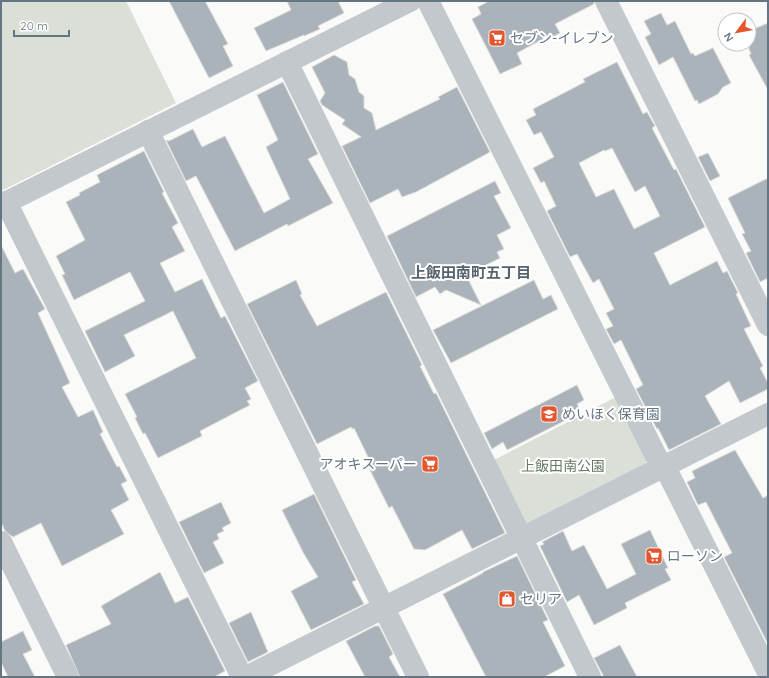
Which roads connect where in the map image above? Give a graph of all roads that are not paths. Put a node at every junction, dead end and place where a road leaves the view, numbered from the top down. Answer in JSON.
{"nodes":[{"id":1,"x":410,"y":1,"type":"edge"},
{"id":2,"x":428,"y":1,"type":"edge"},
{"id":3,"x":606,"y":1,"type":"edge"},
{"id":4,"x":287,"y":62,"type":"junction"},
{"id":5,"x":148,"y":131,"type":"junction"},
{"id":6,"x":4,"y":203,"type":"edge"},
{"id":7,"x":768,"y":325,"type":"edge"},
{"id":8,"x":768,"y":414,"type":"edge"},
{"id":9,"x":664,"y":467,"type":"junction"},
{"id":10,"x":522,"y":538,"type":"junction"},
{"id":11,"x":1,"y":542,"type":"edge"},
{"id":12,"x":385,"y":607,"type":"junction"},
{"id":13,"x":765,"y":660,"type":"edge"},
{"id":14,"x":586,"y":676,"type":"edge"},
{"id":15,"x":68,"y":677,"type":"edge"},
{"id":16,"x":242,"y":677,"type":"edge"},
{"id":17,"x":246,"y":677,"type":"edge"},
{"id":18,"x":418,"y":677,"type":"edge"}],
"edges":[{"from":1,"to":4,"type":"street"},
{"from":2,"to":9,"type":"street"},
{"from":3,"to":7,"type":"street"},
{"from":4,"to":5,"type":"street"},
{"from":4,"to":10,"type":"street"},
{"from":5,"to":6,"type":"street"},
{"from":5,"to":12,"type":"street"},
{"from":6,"to":16,"type":"street"},
{"from":8,"to":9,"type":"street"},
{"from":9,"to":10,"type":"street"},
{"from":9,"to":13,"type":"street"},
{"from":10,"to":12,"type":"street"},
{"from":10,"to":14,"type":"street"},
{"from":11,"to":15,"type":"street"},
{"from":12,"to":17,"type":"street"},
{"from":12,"to":18,"type":"street"}]}
